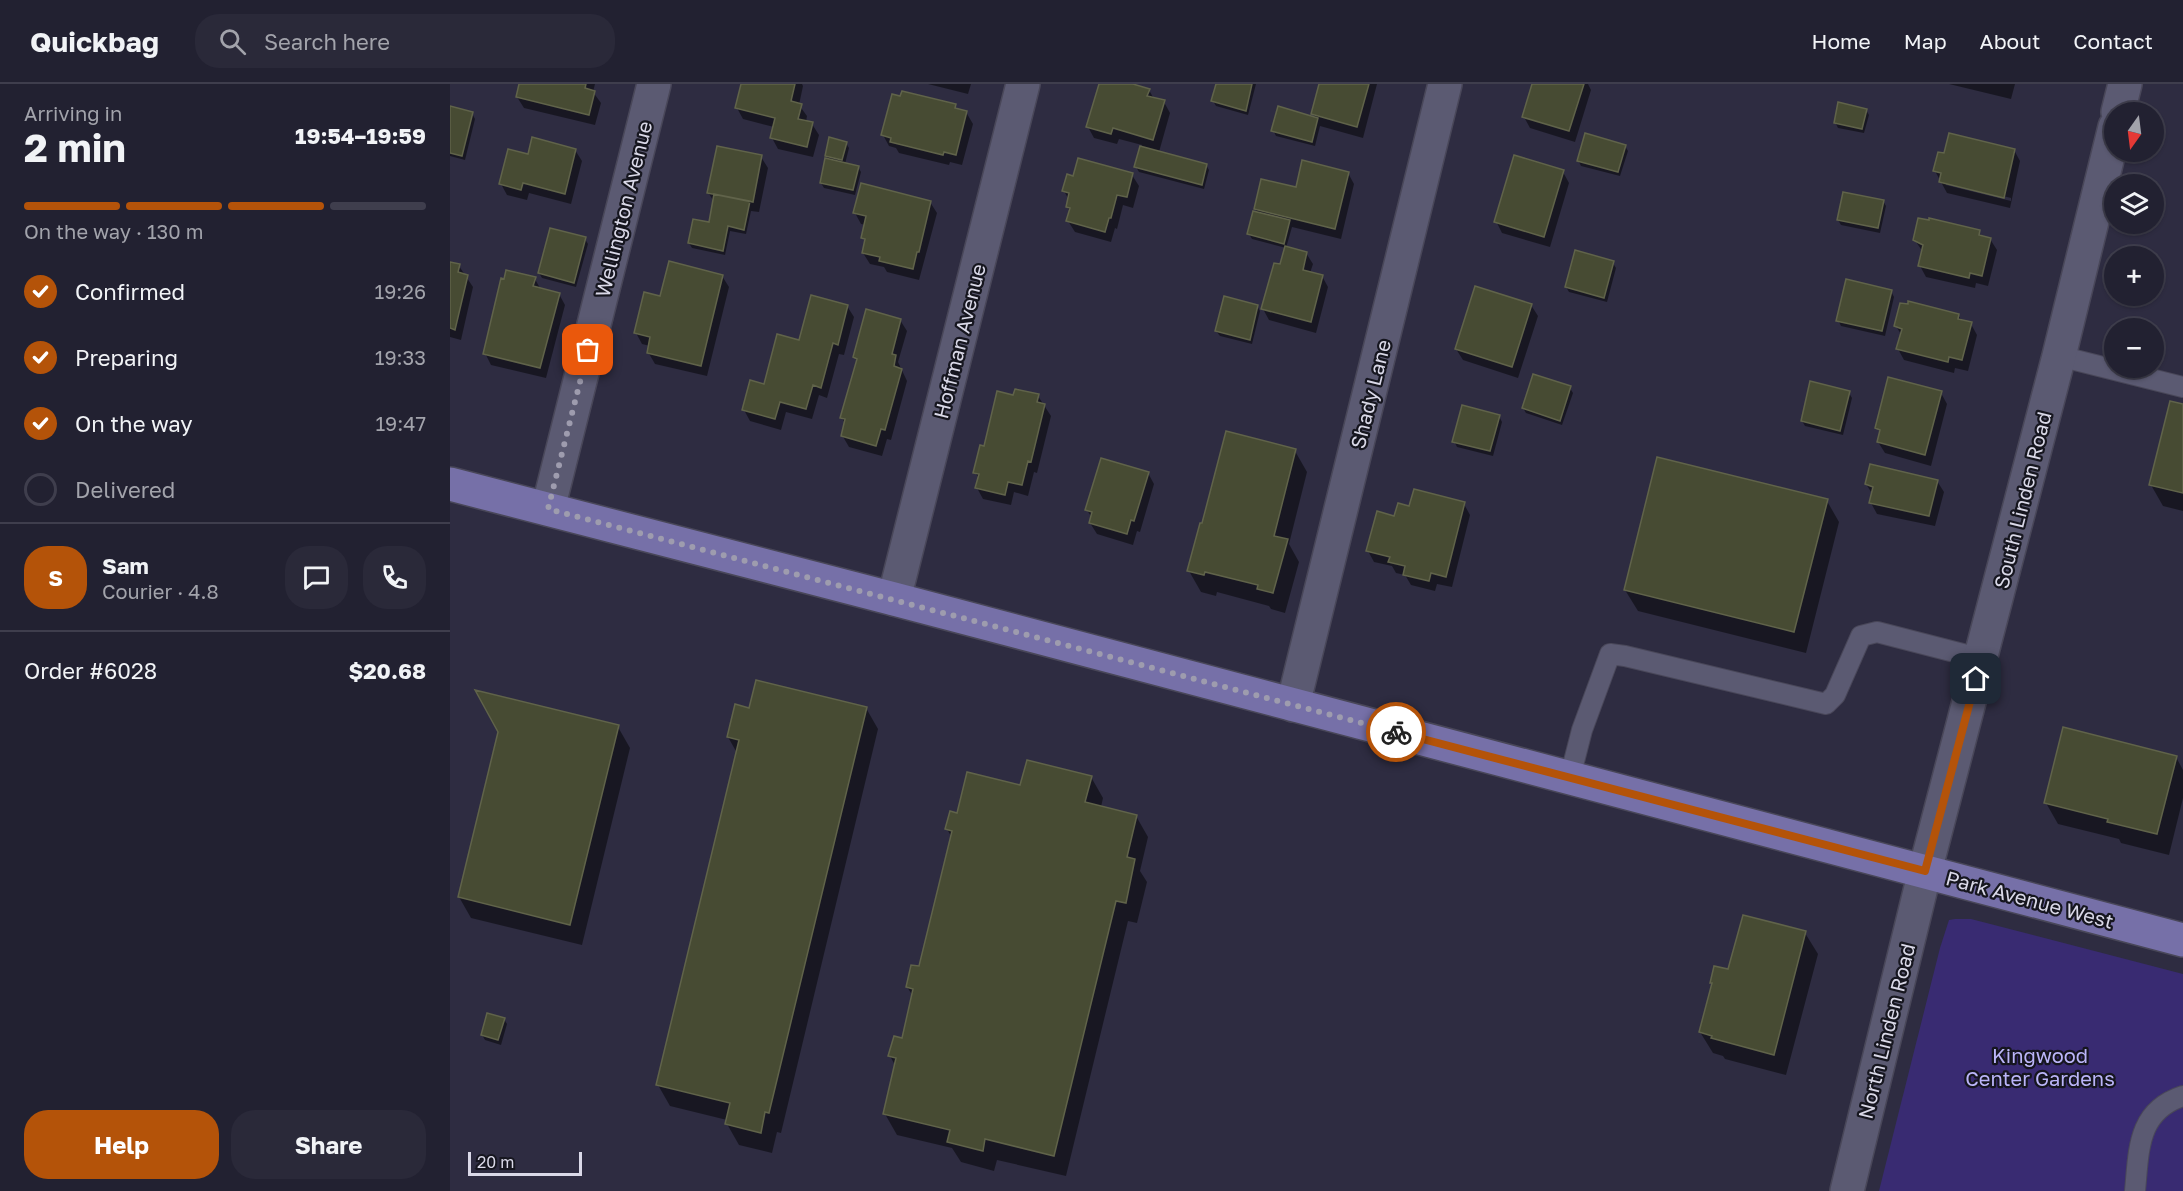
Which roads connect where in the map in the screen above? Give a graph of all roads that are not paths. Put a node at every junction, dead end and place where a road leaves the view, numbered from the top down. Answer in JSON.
{"nodes":[{"id":1,"x":654,"y":84,"type":"edge"},
{"id":2,"x":1023,"y":84,"type":"edge"},
{"id":3,"x":1445,"y":84,"type":"edge"},
{"id":4,"x":2125,"y":84,"type":"edge"},
{"id":5,"x":2120,"y":102,"type":"edge"},
{"id":6,"x":2106,"y":162,"type":"edge"},
{"id":7,"x":2059,"y":356,"type":"junction"},
{"id":8,"x":2183,"y":387,"type":"edge"},
{"id":9,"x":450,"y":484,"type":"edge"},
{"id":10,"x":548,"y":509,"type":"junction"},
{"id":11,"x":894,"y":599,"type":"junction"},
{"id":12,"x":1982,"y":659,"type":"junction"},
{"id":13,"x":1293,"y":705,"type":"junction"},
{"id":14,"x":1570,"y":777,"type":"junction"},
{"id":15,"x":1925,"y":871,"type":"junction"},
{"id":16,"x":2183,"y":940,"type":"edge"},
{"id":17,"x":2183,"y":1096,"type":"edge"},
{"id":18,"x":1847,"y":1191,"type":"edge"},
{"id":19,"x":2135,"y":1191,"type":"edge"}],
"edges":[{"from":1,"to":10,"type":"street","name":"Wellington Avenue"},
{"from":2,"to":11,"type":"street","name":"Hoffman Avenue"},
{"from":3,"to":13,"type":"street","name":"Shady Lane"},
{"from":4,"to":5,"type":"street"},
{"from":6,"to":7,"type":"street","name":"South Linden Road"},
{"from":7,"to":8,"type":"lane"},
{"from":7,"to":12,"type":"street","name":"South Linden Road"},
{"from":9,"to":10,"type":"main road","name":"Park Avenue West"},
{"from":10,"to":11,"type":"main road","name":"Park Avenue West"},
{"from":11,"to":13,"type":"main road","name":"Park Avenue West"},
{"from":12,"to":14,"type":"lane"},
{"from":12,"to":15,"type":"street","name":"South Linden Road"},
{"from":13,"to":14,"type":"main road","name":"Park Avenue West"},
{"from":14,"to":15,"type":"main road","name":"Park Avenue West"},
{"from":15,"to":16,"type":"main road","name":"Park Avenue West"},
{"from":15,"to":18,"type":"street","name":"North Linden Road"},
{"from":17,"to":19,"type":"lane"}]}
